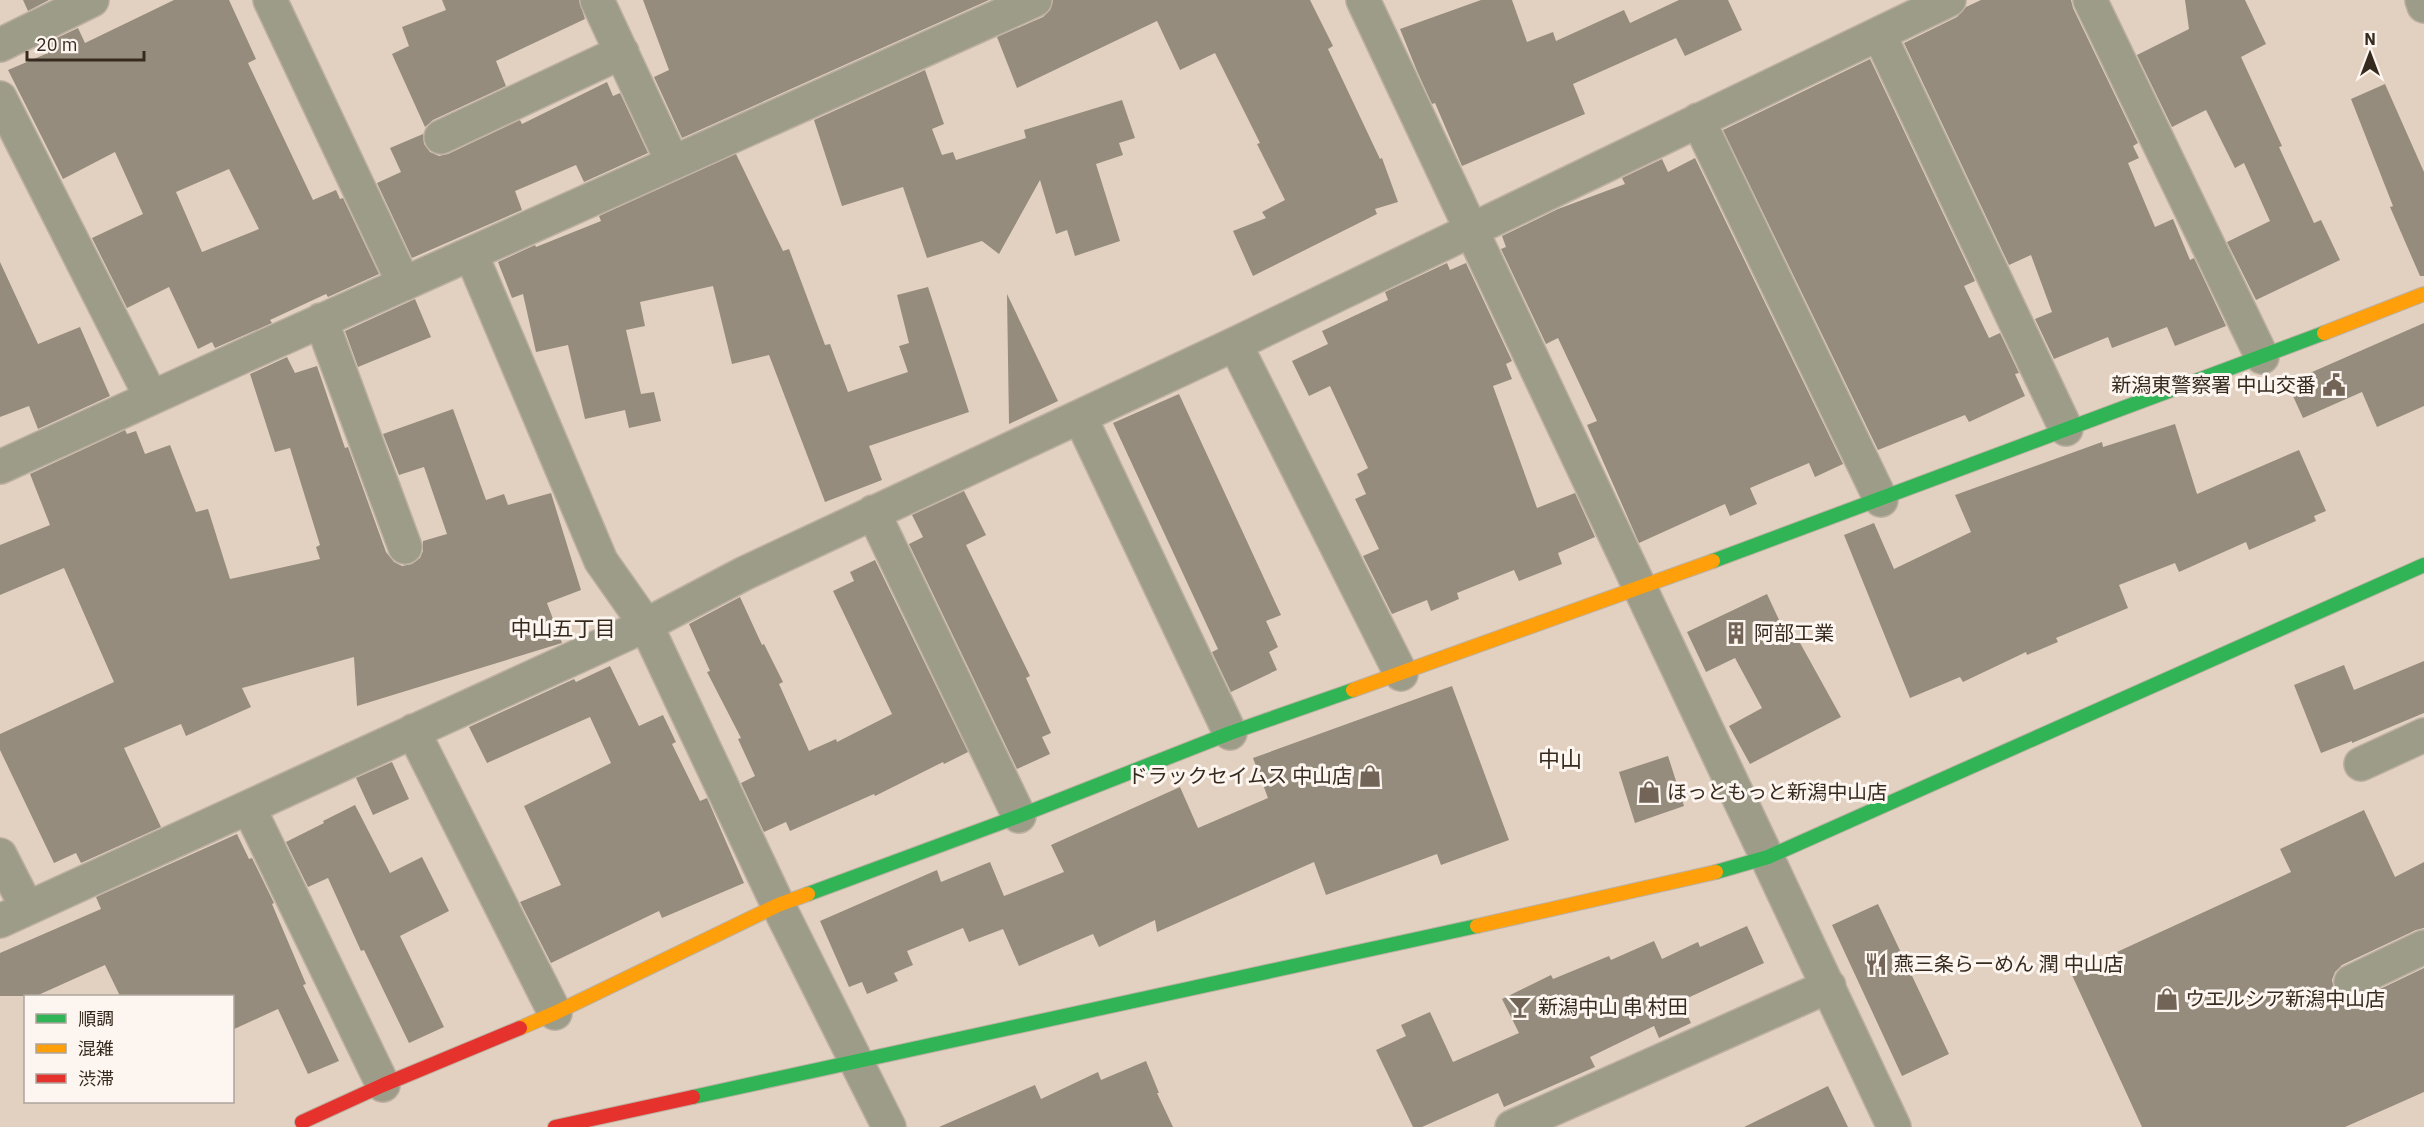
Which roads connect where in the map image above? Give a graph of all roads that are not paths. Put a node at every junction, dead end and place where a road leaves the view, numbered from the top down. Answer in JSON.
{"nodes":[{"id":1,"x":92,"y":0,"type":"edge"},
{"id":2,"x":270,"y":0,"type":"edge"},
{"id":3,"x":597,"y":0,"type":"edge"},
{"id":4,"x":1035,"y":0,"type":"edge"},
{"id":5,"x":1363,"y":0,"type":"edge"},
{"id":6,"x":1949,"y":0,"type":"edge"},
{"id":7,"x":2090,"y":0,"type":"edge"},
{"id":8,"x":2422,"y":0,"type":"edge"},
{"id":9,"x":2424,"y":6,"type":"edge"},
{"id":10,"x":978,"y":12,"type":"edge"},
{"id":11,"x":1890,"y":19,"type":"edge"},
{"id":12,"x":0,"y":45,"type":"edge"},
{"id":13,"x":622,"y":52,"type":"junction"},
{"id":14,"x":0,"y":98,"type":"edge"},
{"id":15,"x":1698,"y":120,"type":"junction"},
{"id":16,"x":441,"y":137,"type":"dead end"},
{"id":17,"x":672,"y":161,"type":"junction"},
{"id":18,"x":1471,"y":228,"type":"junction"},
{"id":19,"x":471,"y":254,"type":"junction"},
{"id":20,"x":404,"y":284,"type":"junction"},
{"id":21,"x":2424,"y":294,"type":"edge"},
{"id":22,"x":321,"y":320,"type":"junction"},
{"id":23,"x":1235,"y":344,"type":"junction"},
{"id":24,"x":2262,"y":357,"type":"junction"},
{"id":25,"x":151,"y":398,"type":"junction"},
{"id":26,"x":1080,"y":417,"type":"junction"},
{"id":27,"x":2066,"y":429,"type":"junction"},
{"id":28,"x":0,"y":466,"type":"edge"},
{"id":29,"x":1881,"y":500,"type":"junction"},
{"id":30,"x":873,"y":512,"type":"junction"},
{"id":31,"x":405,"y":547,"type":"dead end"},
{"id":32,"x":2424,"y":565,"type":"edge"},
{"id":33,"x":1639,"y":588,"type":"junction"},
{"id":34,"x":646,"y":625,"type":"junction"},
{"id":35,"x":1401,"y":674,"type":"junction"},
{"id":36,"x":413,"y":731,"type":"junction"},
{"id":37,"x":1230,"y":733,"type":"junction"},
{"id":38,"x":2424,"y":735,"type":"edge"},
{"id":39,"x":2361,"y":764,"type":"dead end"},
{"id":40,"x":249,"y":808,"type":"junction"},
{"id":41,"x":1019,"y":816,"type":"junction"},
{"id":42,"x":0,"y":855,"type":"edge"},
{"id":43,"x":1767,"y":857,"type":"junction"},
{"id":44,"x":778,"y":905,"type":"junction"},
{"id":45,"x":13,"y":914,"type":"edge"},
{"id":46,"x":2424,"y":947,"type":"edge"},
{"id":47,"x":2351,"y":982,"type":"dead end"},
{"id":48,"x":1828,"y":986,"type":"junction"},
{"id":49,"x":555,"y":1013,"type":"junction"},
{"id":50,"x":856,"y":1060,"type":"junction"},
{"id":51,"x":383,"y":1085,"type":"junction"},
{"id":52,"x":302,"y":1122,"type":"dead end"},
{"id":53,"x":555,"y":1127,"type":"edge"},
{"id":54,"x":889,"y":1127,"type":"edge"},
{"id":55,"x":1512,"y":1127,"type":"edge"},
{"id":56,"x":1894,"y":1127,"type":"edge"}],
"edges":[{"from":1,"to":12,"type":"street"},
{"from":2,"to":20,"type":"street"},
{"from":3,"to":13,"type":"street"},
{"from":4,"to":10,"type":"street"},
{"from":5,"to":18,"type":"street"},
{"from":6,"to":11,"type":"street"},
{"from":7,"to":24,"type":"street"},
{"from":8,"to":9,"type":"street"},
{"from":10,"to":17,"type":"street"},
{"from":11,"to":15,"type":"street"},
{"from":11,"to":27,"type":"street"},
{"from":13,"to":16,"type":"street"},
{"from":13,"to":17,"type":"street"},
{"from":14,"to":25,"type":"street"},
{"from":15,"to":18,"type":"street"},
{"from":15,"to":29,"type":"street"},
{"from":17,"to":19,"type":"street"},
{"from":18,"to":23,"type":"street"},
{"from":18,"to":33,"type":"street"},
{"from":19,"to":20,"type":"street"},
{"from":19,"to":34,"type":"street"},
{"from":20,"to":22,"type":"street"},
{"from":21,"to":24,"type":"street"},
{"from":22,"to":25,"type":"street"},
{"from":22,"to":31,"type":"street"},
{"from":23,"to":26,"type":"street"},
{"from":23,"to":35,"type":"street"},
{"from":24,"to":27,"type":"street"},
{"from":25,"to":28,"type":"street"},
{"from":26,"to":30,"type":"street"},
{"from":26,"to":37,"type":"street"},
{"from":27,"to":29,"type":"street"},
{"from":29,"to":33,"type":"street"},
{"from":30,"to":34,"type":"street"},
{"from":30,"to":41,"type":"street"},
{"from":32,"to":43,"type":"street"},
{"from":33,"to":35,"type":"street"},
{"from":33,"to":43,"type":"street"},
{"from":34,"to":36,"type":"street"},
{"from":34,"to":44,"type":"street"},
{"from":35,"to":37,"type":"street"},
{"from":36,"to":40,"type":"street"},
{"from":36,"to":49,"type":"street"},
{"from":37,"to":41,"type":"street"},
{"from":38,"to":39,"type":"street"},
{"from":40,"to":45,"type":"street"},
{"from":40,"to":51,"type":"street"},
{"from":41,"to":44,"type":"street"},
{"from":42,"to":45,"type":"street"},
{"from":43,"to":48,"type":"street"},
{"from":43,"to":50,"type":"street"},
{"from":44,"to":49,"type":"street"},
{"from":44,"to":50,"type":"street"},
{"from":46,"to":47,"type":"street"},
{"from":48,"to":55,"type":"street"},
{"from":48,"to":56,"type":"street"},
{"from":49,"to":51,"type":"street"},
{"from":50,"to":53,"type":"street"},
{"from":50,"to":54,"type":"street"},
{"from":51,"to":52,"type":"street"}]}
